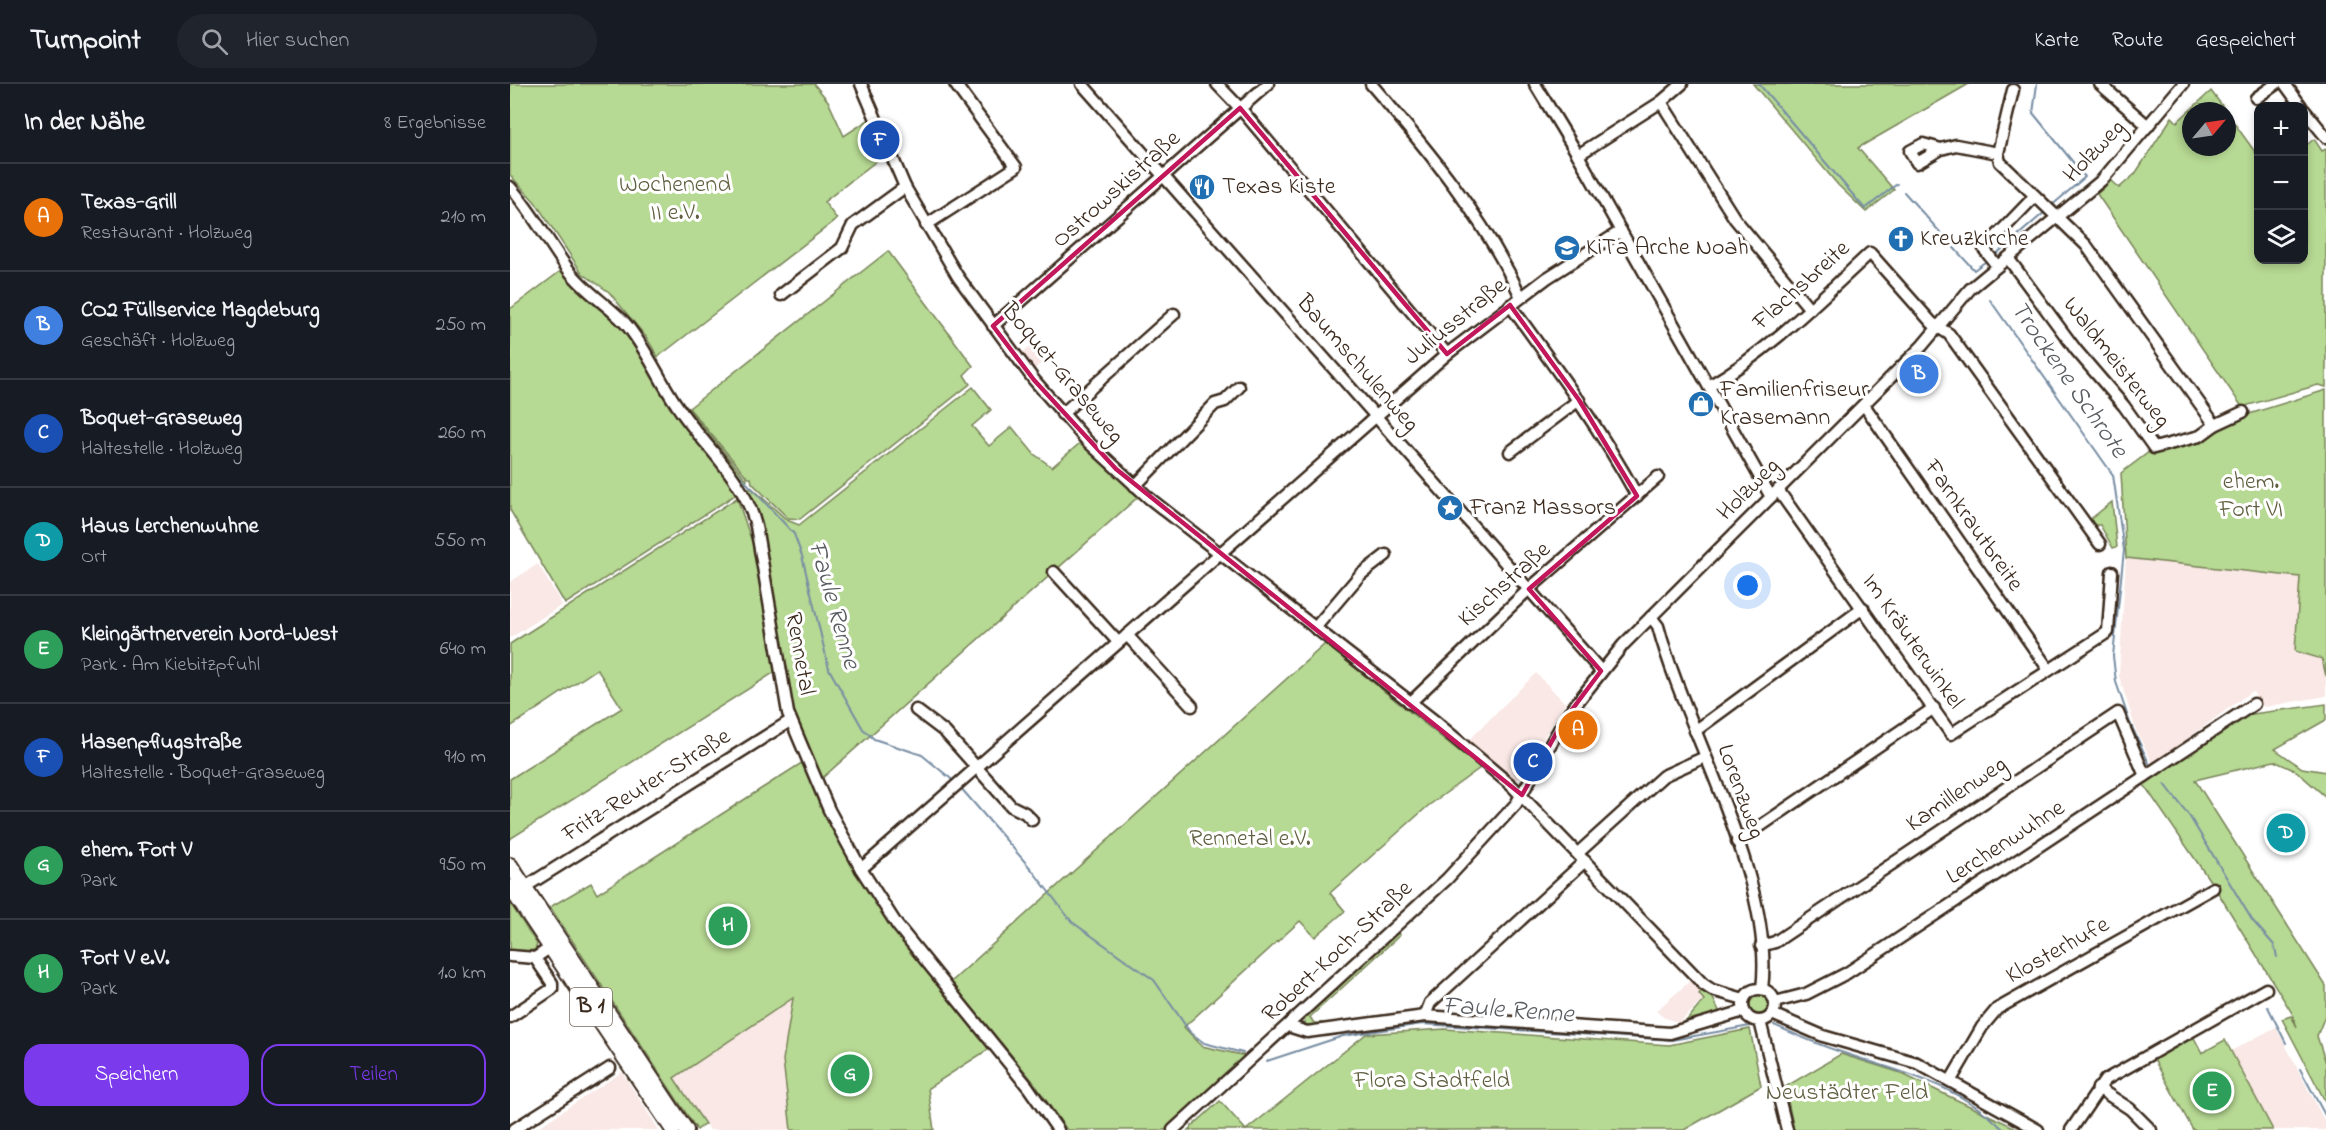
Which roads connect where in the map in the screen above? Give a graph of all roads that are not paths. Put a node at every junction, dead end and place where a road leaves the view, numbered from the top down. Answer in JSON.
{"nodes":[{"id":1,"x":861,"y":84,"type":"edge"},
{"id":2,"x":955,"y":84,"type":"edge"},
{"id":3,"x":1082,"y":84,"type":"edge"},
{"id":4,"x":1217,"y":84,"type":"edge"},
{"id":5,"x":1268,"y":84,"type":"edge"},
{"id":6,"x":1371,"y":84,"type":"edge"},
{"id":7,"x":1535,"y":84,"type":"edge"},
{"id":8,"x":1682,"y":84,"type":"edge"},
{"id":9,"x":2100,"y":84,"type":"edge"},
{"id":10,"x":2183,"y":84,"type":"edge"},
{"id":11,"x":2276,"y":84,"type":"edge"},
{"id":12,"x":2285,"y":84,"type":"edge"},
{"id":13,"x":2013,"y":90,"type":"dead end"},
{"id":14,"x":2256,"y":98,"type":"dead end"},
{"id":15,"x":1661,"y":102,"type":"junction"},
{"id":16,"x":2297,"y":102,"type":"edge"},
{"id":17,"x":1240,"y":108,"type":"junction"},
{"id":18,"x":2308,"y":117,"type":"edge"},
{"id":19,"x":2148,"y":126,"type":"junction"},
{"id":20,"x":2326,"y":137,"type":"edge"},
{"id":21,"x":1941,"y":149,"type":"dead end"},
{"id":22,"x":1998,"y":153,"type":"junction"},
{"id":23,"x":1578,"y":155,"type":"junction"},
{"id":24,"x":1164,"y":177,"type":"junction"},
{"id":25,"x":510,"y":187,"type":"edge"},
{"id":26,"x":905,"y":187,"type":"junction"},
{"id":27,"x":2035,"y":196,"type":"junction"},
{"id":28,"x":2052,"y":211,"type":"junction"},
{"id":29,"x":926,"y":225,"type":"junction"},
{"id":30,"x":1621,"y":231,"type":"junction"},
{"id":31,"x":2008,"y":258,"type":"junction"},
{"id":32,"x":1992,"y":260,"type":"junction"},
{"id":33,"x":781,"y":296,"type":"dead end"},
{"id":34,"x":1521,"y":297,"type":"junction"},
{"id":35,"x":1510,"y":305,"type":"junction"},
{"id":36,"x":1810,"y":309,"type":"junction"},
{"id":37,"x":1174,"y":314,"type":"dead end"},
{"id":38,"x":993,"y":326,"type":"junction"},
{"id":39,"x":1938,"y":328,"type":"junction"},
{"id":40,"x":1447,"y":354,"type":"junction"},
{"id":41,"x":1709,"y":386,"type":"junction"},
{"id":42,"x":1239,"y":387,"type":"dead end"},
{"id":43,"x":1579,"y":400,"type":"junction"},
{"id":44,"x":1864,"y":405,"type":"junction"},
{"id":45,"x":2242,"y":412,"type":"dead end"},
{"id":46,"x":1062,"y":414,"type":"junction"},
{"id":47,"x":1375,"y":417,"type":"junction"},
{"id":48,"x":2215,"y":425,"type":"junction"},
{"id":49,"x":1510,"y":452,"type":"dead end"},
{"id":50,"x":1658,"y":477,"type":"dead end"},
{"id":51,"x":1135,"y":486,"type":"junction"},
{"id":52,"x":1775,"y":494,"type":"junction"},
{"id":53,"x":1637,"y":496,"type":"junction"},
{"id":54,"x":2100,"y":544,"type":"dead end"},
{"id":55,"x":1220,"y":554,"type":"junction"},
{"id":56,"x":1386,"y":555,"type":"dead end"},
{"id":57,"x":1054,"y":572,"type":"dead end"},
{"id":58,"x":2112,"y":572,"type":"dead end"},
{"id":59,"x":1529,"y":589,"type":"junction"},
{"id":60,"x":1863,"y":608,"type":"junction"},
{"id":61,"x":1651,"y":617,"type":"junction"},
{"id":62,"x":1315,"y":628,"type":"junction"},
{"id":63,"x":1123,"y":638,"type":"junction"},
{"id":64,"x":2049,"y":670,"type":"junction"},
{"id":65,"x":1601,"y":671,"type":"junction"},
{"id":66,"x":1410,"y":702,"type":"junction"},
{"id":67,"x":2254,"y":704,"type":"dead end"},
{"id":68,"x":1192,"y":706,"type":"dead end"},
{"id":69,"x":1934,"y":708,"type":"junction"},
{"id":70,"x":915,"y":710,"type":"dead end"},
{"id":71,"x":790,"y":721,"type":"junction"},
{"id":72,"x":1695,"y":731,"type":"junction"},
{"id":73,"x":1705,"y":757,"type":"junction"},
{"id":74,"x":977,"y":768,"type":"junction"},
{"id":75,"x":2145,"y":776,"type":"junction"},
{"id":76,"x":1522,"y":795,"type":"junction"},
{"id":77,"x":1032,"y":820,"type":"dead end"},
{"id":78,"x":1737,"y":843,"type":"junction"},
{"id":79,"x":1582,"y":857,"type":"junction"},
{"id":80,"x":510,"y":865,"type":"edge"},
{"id":81,"x":861,"y":869,"type":"junction"},
{"id":82,"x":510,"y":887,"type":"edge"},
{"id":83,"x":525,"y":887,"type":"junction"},
{"id":84,"x":2213,"y":888,"type":"dead end"},
{"id":85,"x":1761,"y":945,"type":"junction"},
{"id":86,"x":551,"y":947,"type":"junction"},
{"id":87,"x":510,"y":956,"type":"edge"},
{"id":88,"x":535,"y":958,"type":"junction"},
{"id":89,"x":1762,"y":989,"type":"junction"},
{"id":90,"x":2266,"y":989,"type":"dead end"},
{"id":91,"x":1775,"y":1002,"type":"junction"},
{"id":92,"x":1744,"y":1005,"type":"junction"},
{"id":93,"x":1772,"y":1014,"type":"junction"},
{"id":94,"x":1425,"y":1016,"type":"junction"},
{"id":95,"x":510,"y":1017,"type":"edge"},
{"id":96,"x":1760,"y":1021,"type":"junction"},
{"id":97,"x":1288,"y":1026,"type":"junction"},
{"id":98,"x":610,"y":1068,"type":"dead end"},
{"id":99,"x":1951,"y":1080,"type":"junction"},
{"id":100,"x":2098,"y":1088,"type":"junction"},
{"id":101,"x":513,"y":1130,"type":"edge"},
{"id":102,"x":673,"y":1130,"type":"edge"},
{"id":103,"x":686,"y":1130,"type":"edge"},
{"id":104,"x":1058,"y":1130,"type":"edge"},
{"id":105,"x":1173,"y":1130,"type":"edge"},
{"id":106,"x":1787,"y":1130,"type":"edge"},
{"id":107,"x":2038,"y":1130,"type":"edge"},
{"id":108,"x":2071,"y":1130,"type":"edge"},
{"id":109,"x":2151,"y":1130,"type":"edge"}],
"edges":[{"from":1,"to":26,"type":"street","name":"Boquet-Graseweg"},
{"from":2,"to":29,"type":"street"},
{"from":3,"to":24,"type":"street","name":"Baumschulenweg"},
{"from":4,"to":17,"type":"street"},
{"from":5,"to":17,"type":"street","name":"Ostrowskistraße"},
{"from":6,"to":34,"type":"street"},
{"from":7,"to":23,"type":"street","name":"Im Kräuterwinkel"},
{"from":8,"to":15,"type":"street"},
{"from":9,"to":19,"type":"street"},
{"from":10,"to":19,"type":"street","name":"Holzweg"},
{"from":11,"to":14,"type":"street"},
{"from":12,"to":16,"type":"street"},
{"from":13,"to":22,"type":"street"},
{"from":15,"to":23,"type":"street"},
{"from":15,"to":36,"type":"street"},
{"from":17,"to":24,"type":"street","name":"Ostrowskistraße"},
{"from":17,"to":40,"type":"street"},
{"from":18,"to":20,"type":"street"},
{"from":19,"to":28,"type":"street","name":"Holzweg"},
{"from":21,"to":22,"type":"street"},
{"from":22,"to":27,"type":"street"},
{"from":23,"to":30,"type":"street","name":"Im Kräuterwinkel"},
{"from":24,"to":38,"type":"street","name":"Ostrowskistraße"},
{"from":24,"to":47,"type":"street","name":"Baumschulenweg"},
{"from":25,"to":71,"type":"street","name":"Rennetal"},
{"from":26,"to":29,"type":"street","name":"Boquet-Graseweg"},
{"from":26,"to":33,"type":"street"},
{"from":27,"to":28,"type":"street"},
{"from":27,"to":32,"type":"street"},
{"from":28,"to":31,"type":"street","name":"Holzweg"},
{"from":28,"to":48,"type":"street"},
{"from":29,"to":38,"type":"street","name":"Boquet-Graseweg"},
{"from":30,"to":34,"type":"street","name":"Juliusstraße"},
{"from":30,"to":41,"type":"street","name":"Im Kräuterwinkel"},
{"from":31,"to":32,"type":"street","name":"Holzweg"},
{"from":31,"to":48,"type":"street","name":"Waldmeisterweg"},
{"from":32,"to":39,"type":"street","name":"Holzweg"},
{"from":34,"to":35,"type":"street","name":"Juliusstraße"},
{"from":35,"to":40,"type":"street","name":"Juliusstraße"},
{"from":35,"to":43,"type":"street"},
{"from":36,"to":39,"type":"street","name":"Flachsbreite"},
{"from":36,"to":41,"type":"street","name":"Flachsbreite"},
{"from":37,"to":46,"type":"street"},
{"from":38,"to":46,"type":"street","name":"Boquet-Graseweg"},
{"from":39,"to":44,"type":"street","name":"Holzweg"},
{"from":39,"to":54,"type":"street"},
{"from":40,"to":47,"type":"street","name":"Juliusstraße"},
{"from":41,"to":52,"type":"street","name":"Im Kräuterwinkel"},
{"from":42,"to":51,"type":"street"},
{"from":43,"to":49,"type":"street"},
{"from":43,"to":53,"type":"street"},
{"from":44,"to":52,"type":"street","name":"Holzweg"},
{"from":44,"to":64,"type":"street","name":"Farnkrautbreite"},
{"from":45,"to":48,"type":"street","name":"Waldmeisterweg"},
{"from":46,"to":51,"type":"street","name":"Boquet-Graseweg"},
{"from":47,"to":55,"type":"street","name":"Juliusstraße"},
{"from":47,"to":59,"type":"street","name":"Baumschulenweg"},
{"from":50,"to":53,"type":"street","name":"Kischstraße"},
{"from":51,"to":55,"type":"street","name":"Boquet-Graseweg"},
{"from":52,"to":60,"type":"street","name":"Im Kräuterwinkel"},
{"from":52,"to":61,"type":"street","name":"Holzweg"},
{"from":53,"to":59,"type":"street","name":"Kischstraße"},
{"from":55,"to":62,"type":"street","name":"Boquet-Graseweg"},
{"from":55,"to":63,"type":"street","name":"Juliusstraße"},
{"from":56,"to":62,"type":"street"},
{"from":57,"to":63,"type":"street"},
{"from":58,"to":64,"type":"street","name":"Im Kräuterwinkel"},
{"from":59,"to":65,"type":"street","name":"Baumschulenweg"},
{"from":59,"to":66,"type":"street","name":"Kischstraße"},
{"from":60,"to":69,"type":"street","name":"Im Kräuterwinkel"},
{"from":60,"to":72,"type":"street"},
{"from":61,"to":65,"type":"street","name":"Holzweg"},
{"from":61,"to":72,"type":"street","name":"Lorenzweg"},
{"from":62,"to":66,"type":"street","name":"Boquet-Graseweg"},
{"from":63,"to":68,"type":"street"},
{"from":63,"to":74,"type":"street","name":"Juliusstraße"},
{"from":64,"to":69,"type":"street","name":"Im Kräuterwinkel"},
{"from":65,"to":76,"type":"street","name":"Holzweg"},
{"from":66,"to":76,"type":"street","name":"Boquet-Graseweg"},
{"from":67,"to":75,"type":"street","name":"Lerchenwuhne"},
{"from":69,"to":78,"type":"street"},
{"from":70,"to":74,"type":"street"},
{"from":71,"to":81,"type":"street","name":"Rennetal"},
{"from":71,"to":83,"type":"street","name":"Fritz-Reuter-Straße"},
{"from":72,"to":73,"type":"street","name":"Lorenzweg"},
{"from":73,"to":78,"type":"street","name":"Lorenzweg"},
{"from":73,"to":79,"type":"street"},
{"from":74,"to":77,"type":"street"},
{"from":74,"to":81,"type":"street","name":"Juliusstraße"},
{"from":75,"to":85,"type":"street","name":"Kamillenweg"},
{"from":75,"to":91,"type":"street","name":"Lerchenwuhne"},
{"from":76,"to":79,"type":"street","name":"Boquet-Graseweg"},
{"from":76,"to":97,"type":"street","name":"Robert-Koch-Straße"},
{"from":78,"to":85,"type":"street","name":"Lorenzweg"},
{"from":79,"to":92,"type":"street","name":"Boquet-Graseweg"},
{"from":79,"to":94,"type":"street"},
{"from":80,"to":83,"type":"main road","number":"B 1"},
{"from":81,"to":104,"type":"street","name":"Rennetal"},
{"from":82,"to":86,"type":"main road","number":"B 1"},
{"from":83,"to":103,"type":"main road","number":"B 1"},
{"from":84,"to":99,"type":"street","name":"Klosterhufe"},
{"from":85,"to":89,"type":"street","name":"Lorenzweg"},
{"from":86,"to":88,"type":"street"},
{"from":86,"to":102,"type":"main road","number":"B 1"},
{"from":87,"to":88,"type":"street"},
{"from":88,"to":95,"type":"street"},
{"from":89,"to":91,"type":"street"},
{"from":89,"to":92,"type":"street"},
{"from":90,"to":100,"type":"street"},
{"from":91,"to":93,"type":"street"},
{"from":92,"to":94,"type":"street"},
{"from":92,"to":96,"type":"street"},
{"from":93,"to":96,"type":"street"},
{"from":93,"to":99,"type":"street"},
{"from":94,"to":97,"type":"street"},
{"from":96,"to":106,"type":"street"},
{"from":97,"to":105,"type":"street","name":"Robert-Koch-Straße"},
{"from":98,"to":101,"type":"street"},
{"from":99,"to":107,"type":"street"},
{"from":100,"to":108,"type":"street"},
{"from":100,"to":109,"type":"street"}]}
